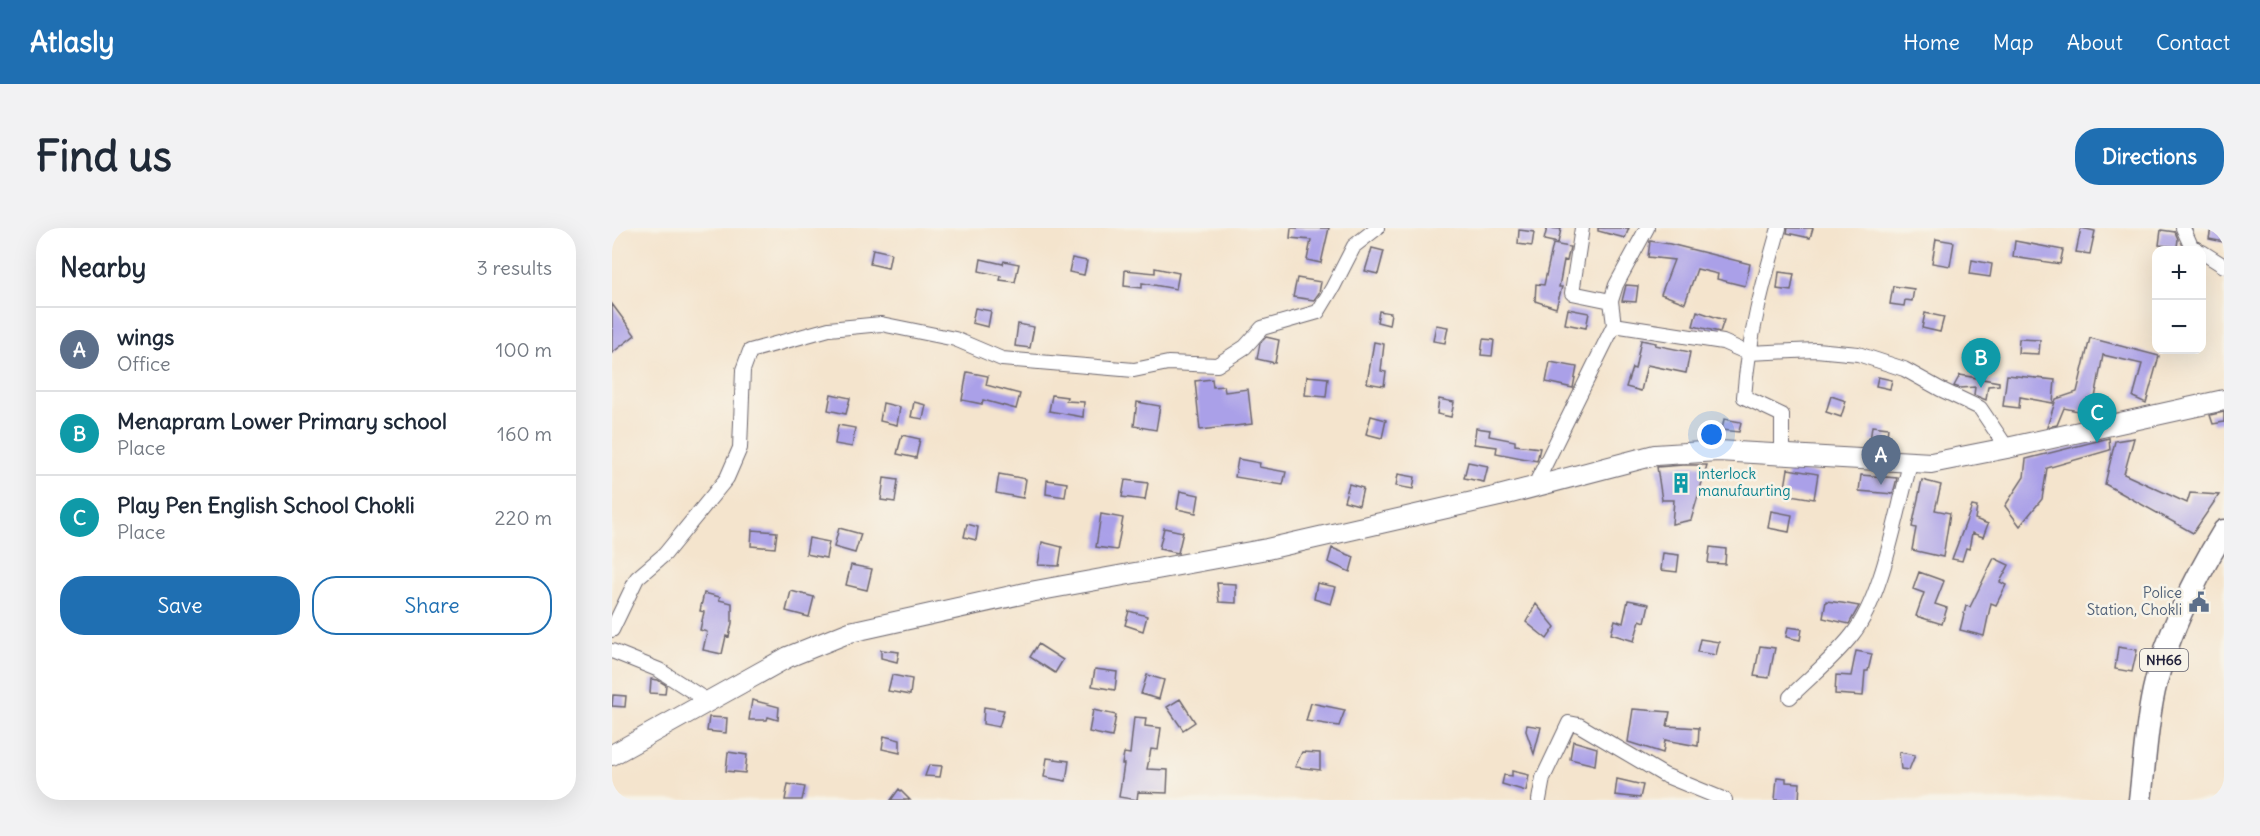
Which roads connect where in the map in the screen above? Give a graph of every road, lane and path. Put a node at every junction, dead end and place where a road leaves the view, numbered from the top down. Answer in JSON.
{"nodes":[{"id":1,"x":1377,"y":228,"type":"edge"},
{"id":2,"x":1582,"y":228,"type":"edge"},
{"id":3,"x":1647,"y":228,"type":"edge"},
{"id":4,"x":1779,"y":228,"type":"edge"},
{"id":5,"x":2183,"y":228,"type":"edge"},
{"id":6,"x":2191,"y":246,"type":"edge"},
{"id":7,"x":2206,"y":255,"type":"edge"},
{"id":8,"x":2224,"y":266,"type":"edge"},
{"id":9,"x":1611,"y":301,"type":"junction"},
{"id":10,"x":1614,"y":325,"type":"junction"},
{"id":11,"x":1748,"y":353,"type":"junction"},
{"id":12,"x":2224,"y":400,"type":"edge"},
{"id":13,"x":2007,"y":448,"type":"junction"},
{"id":14,"x":1782,"y":454,"type":"junction"},
{"id":15,"x":1911,"y":462,"type":"junction"},
{"id":16,"x":1534,"y":487,"type":"junction"},
{"id":17,"x":2224,"y":531,"type":"edge"},
{"id":18,"x":2217,"y":556,"type":"edge"},
{"id":19,"x":612,"y":630,"type":"edge"},
{"id":20,"x":612,"y":651,"type":"edge"},
{"id":21,"x":1790,"y":698,"type":"dead end"},
{"id":22,"x":709,"y":702,"type":"junction"},
{"id":23,"x":612,"y":755,"type":"edge"},
{"id":24,"x":1539,"y":800,"type":"edge"},
{"id":25,"x":1725,"y":800,"type":"edge"},
{"id":26,"x":2140,"y":800,"type":"edge"}],
"edges":[{"from":1,"to":19,"type":"street"},
{"from":2,"to":9,"type":"street"},
{"from":3,"to":9,"type":"street"},
{"from":4,"to":11,"type":"street"},
{"from":5,"to":6,"type":"street"},
{"from":7,"to":8,"type":"street"},
{"from":9,"to":10,"type":"street"},
{"from":10,"to":11,"type":"street"},
{"from":10,"to":16,"type":"street"},
{"from":11,"to":13,"type":"street"},
{"from":11,"to":14,"type":"street"},
{"from":12,"to":13,"type":"street"},
{"from":13,"to":15,"type":"street"},
{"from":14,"to":15,"type":"street"},
{"from":14,"to":16,"type":"street"},
{"from":15,"to":21,"type":"street"},
{"from":16,"to":22,"type":"street"},
{"from":17,"to":18,"type":"main road","number":"NH66"},
{"from":18,"to":26,"type":"main road","number":"NH66"},
{"from":20,"to":22,"type":"street"},
{"from":22,"to":23,"type":"street"},
{"from":24,"to":25,"type":"street"}]}
